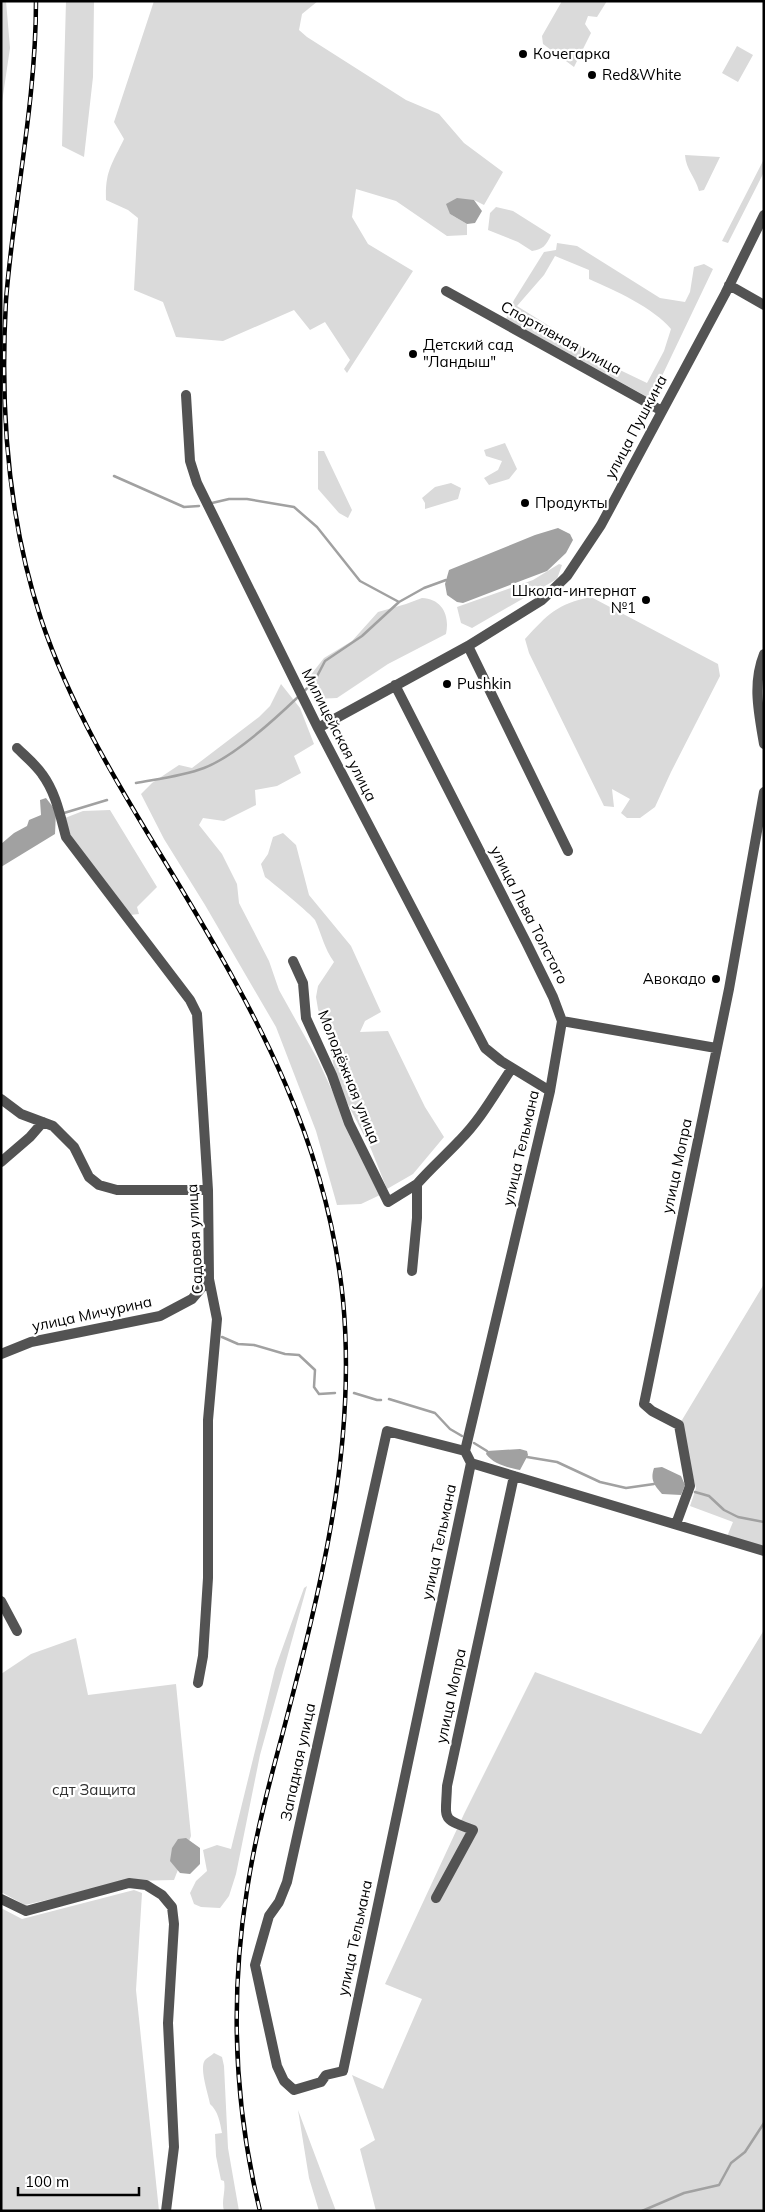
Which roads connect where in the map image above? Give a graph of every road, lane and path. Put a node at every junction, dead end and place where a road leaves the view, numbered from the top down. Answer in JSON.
{"nodes":[{"id":1,"x":764,"y":214,"type":"edge"},
{"id":2,"x":729,"y":285,"type":"junction"},
{"id":3,"x":446,"y":292,"type":"dead end"},
{"id":4,"x":764,"y":305,"type":"edge"},
{"id":5,"x":186,"y":395,"type":"dead end"},
{"id":6,"x":662,"y":411,"type":"junction"},
{"id":7,"x":468,"y":646,"type":"junction"},
{"id":8,"x":764,"y":654,"type":"edge"},
{"id":9,"x":395,"y":686,"type":"junction"},
{"id":10,"x":318,"y":728,"type":"junction"},
{"id":11,"x":764,"y":744,"type":"edge"},
{"id":12,"x":17,"y":748,"type":"dead end"},
{"id":13,"x":764,"y":792,"type":"edge"},
{"id":14,"x":568,"y":851,"type":"dead end"},
{"id":15,"x":293,"y":961,"type":"dead end"},
{"id":16,"x":562,"y":1021,"type":"junction"},
{"id":17,"x":716,"y":1048,"type":"junction"},
{"id":18,"x":512,"y":1068,"type":"junction"},
{"id":19,"x":550,"y":1091,"type":"junction"},
{"id":20,"x":1,"y":1099,"type":"edge"},
{"id":21,"x":43,"y":1122,"type":"junction"},
{"id":22,"x":1,"y":1162,"type":"edge"},
{"id":23,"x":417,"y":1184,"type":"junction"},
{"id":24,"x":208,"y":1190,"type":"junction"},
{"id":25,"x":412,"y":1271,"type":"dead end"},
{"id":26,"x":209,"y":1279,"type":"junction"},
{"id":27,"x":1,"y":1354,"type":"edge"},
{"id":28,"x":466,"y":1451,"type":"junction"},
{"id":29,"x":471,"y":1464,"type":"junction"},
{"id":30,"x":514,"y":1476,"type":"junction"},
{"id":31,"x":676,"y":1524,"type":"junction"},
{"id":32,"x":764,"y":1551,"type":"edge"},
{"id":33,"x":1,"y":1601,"type":"edge"},
{"id":34,"x":17,"y":1631,"type":"dead end"},
{"id":35,"x":198,"y":1682,"type":"dead end"},
{"id":36,"x":436,"y":1898,"type":"dead end"},
{"id":37,"x":1,"y":1899,"type":"edge"},
{"id":38,"x":343,"y":2071,"type":"joint"},
{"id":39,"x":166,"y":2211,"type":"edge"}],
"edges":[{"from":1,"to":2,"type":"street","name":"улица Пушкина"},
{"from":2,"to":4,"type":"street"},
{"from":2,"to":6,"type":"street","name":"улица Пушкина"},
{"from":3,"to":6,"type":"street","name":"Спортивная улица"},
{"from":5,"to":10,"type":"street","name":"Милицейская улица"},
{"from":6,"to":7,"type":"street","name":"улица Пушкина"},
{"from":7,"to":9,"type":"street","name":"улица Пушкина"},
{"from":7,"to":14,"type":"street"},
{"from":8,"to":11,"type":"street"},
{"from":9,"to":10,"type":"street","name":"улица Пушкина"},
{"from":9,"to":16,"type":"street","name":"улица Льва Толстого"},
{"from":10,"to":18,"type":"street","name":"Милицейская улица"},
{"from":12,"to":24,"type":"street","name":"Садовая улица"},
{"from":13,"to":17,"type":"street","name":"улица Мопра"},
{"from":15,"to":23,"type":"street","name":"Молодёжная улица"},
{"from":16,"to":17,"type":"street"},
{"from":16,"to":19,"type":"street","name":"улица Тельмана"},
{"from":17,"to":31,"type":"street","name":"улица Мопра"},
{"from":18,"to":19,"type":"street","name":"Милицейская улица"},
{"from":18,"to":23,"type":"street"},
{"from":19,"to":28,"type":"street","name":"улица Тельмана"},
{"from":20,"to":21,"type":"street"},
{"from":21,"to":22,"type":"street"},
{"from":21,"to":24,"type":"street"},
{"from":23,"to":25,"type":"street"},
{"from":24,"to":26,"type":"street","name":"Садовая улица"},
{"from":26,"to":27,"type":"street","name":"улица Мичурина"},
{"from":26,"to":35,"type":"street","name":"Садовая улица"},
{"from":28,"to":29,"type":"street"},
{"from":28,"to":38,"type":"street","name":"Западная улица"},
{"from":29,"to":30,"type":"street"},
{"from":29,"to":38,"type":"street","name":"улица Тельмана"},
{"from":30,"to":31,"type":"street"},
{"from":30,"to":36,"type":"street","name":"улица Мопра"},
{"from":31,"to":32,"type":"street"},
{"from":33,"to":34,"type":"street"},
{"from":37,"to":39,"type":"street"}]}
